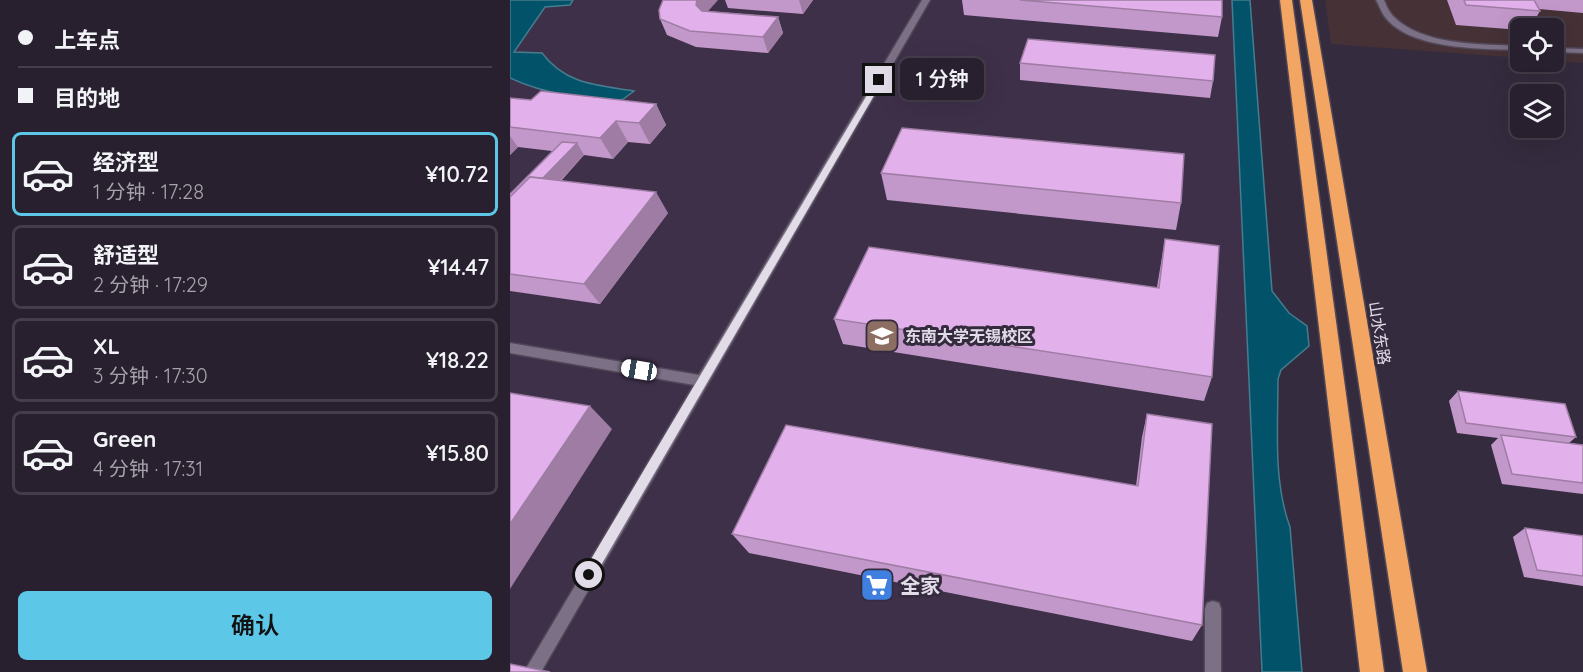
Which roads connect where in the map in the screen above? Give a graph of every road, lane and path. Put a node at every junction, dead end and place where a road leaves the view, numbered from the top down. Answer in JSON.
{"nodes":[{"id":1,"x":926,"y":0,"type":"edge"},
{"id":2,"x":1286,"y":0,"type":"edge"},
{"id":3,"x":1306,"y":0,"type":"edge"},
{"id":4,"x":1380,"y":0,"type":"edge"},
{"id":5,"x":1510,"y":47,"type":"edge"},
{"id":6,"x":1564,"y":50,"type":"edge"},
{"id":7,"x":1583,"y":51,"type":"edge"},
{"id":8,"x":510,"y":348,"type":"edge"},
{"id":9,"x":703,"y":381,"type":"junction"},
{"id":10,"x":1214,"y":609,"type":"dead end"},
{"id":11,"x":532,"y":672,"type":"edge"},
{"id":12,"x":1213,"y":672,"type":"edge"},
{"id":13,"x":1372,"y":672,"type":"edge"},
{"id":14,"x":1415,"y":672,"type":"edge"}],
"edges":[{"from":1,"to":9,"type":"lane"},
{"from":2,"to":13,"type":"highway"},
{"from":3,"to":14,"type":"highway","name":"山水东路"},
{"from":4,"to":5,"type":"lane"},
{"from":6,"to":7,"type":"lane"},
{"from":8,"to":9,"type":"lane"},
{"from":9,"to":11,"type":"lane"},
{"from":10,"to":12,"type":"lane"}]}
